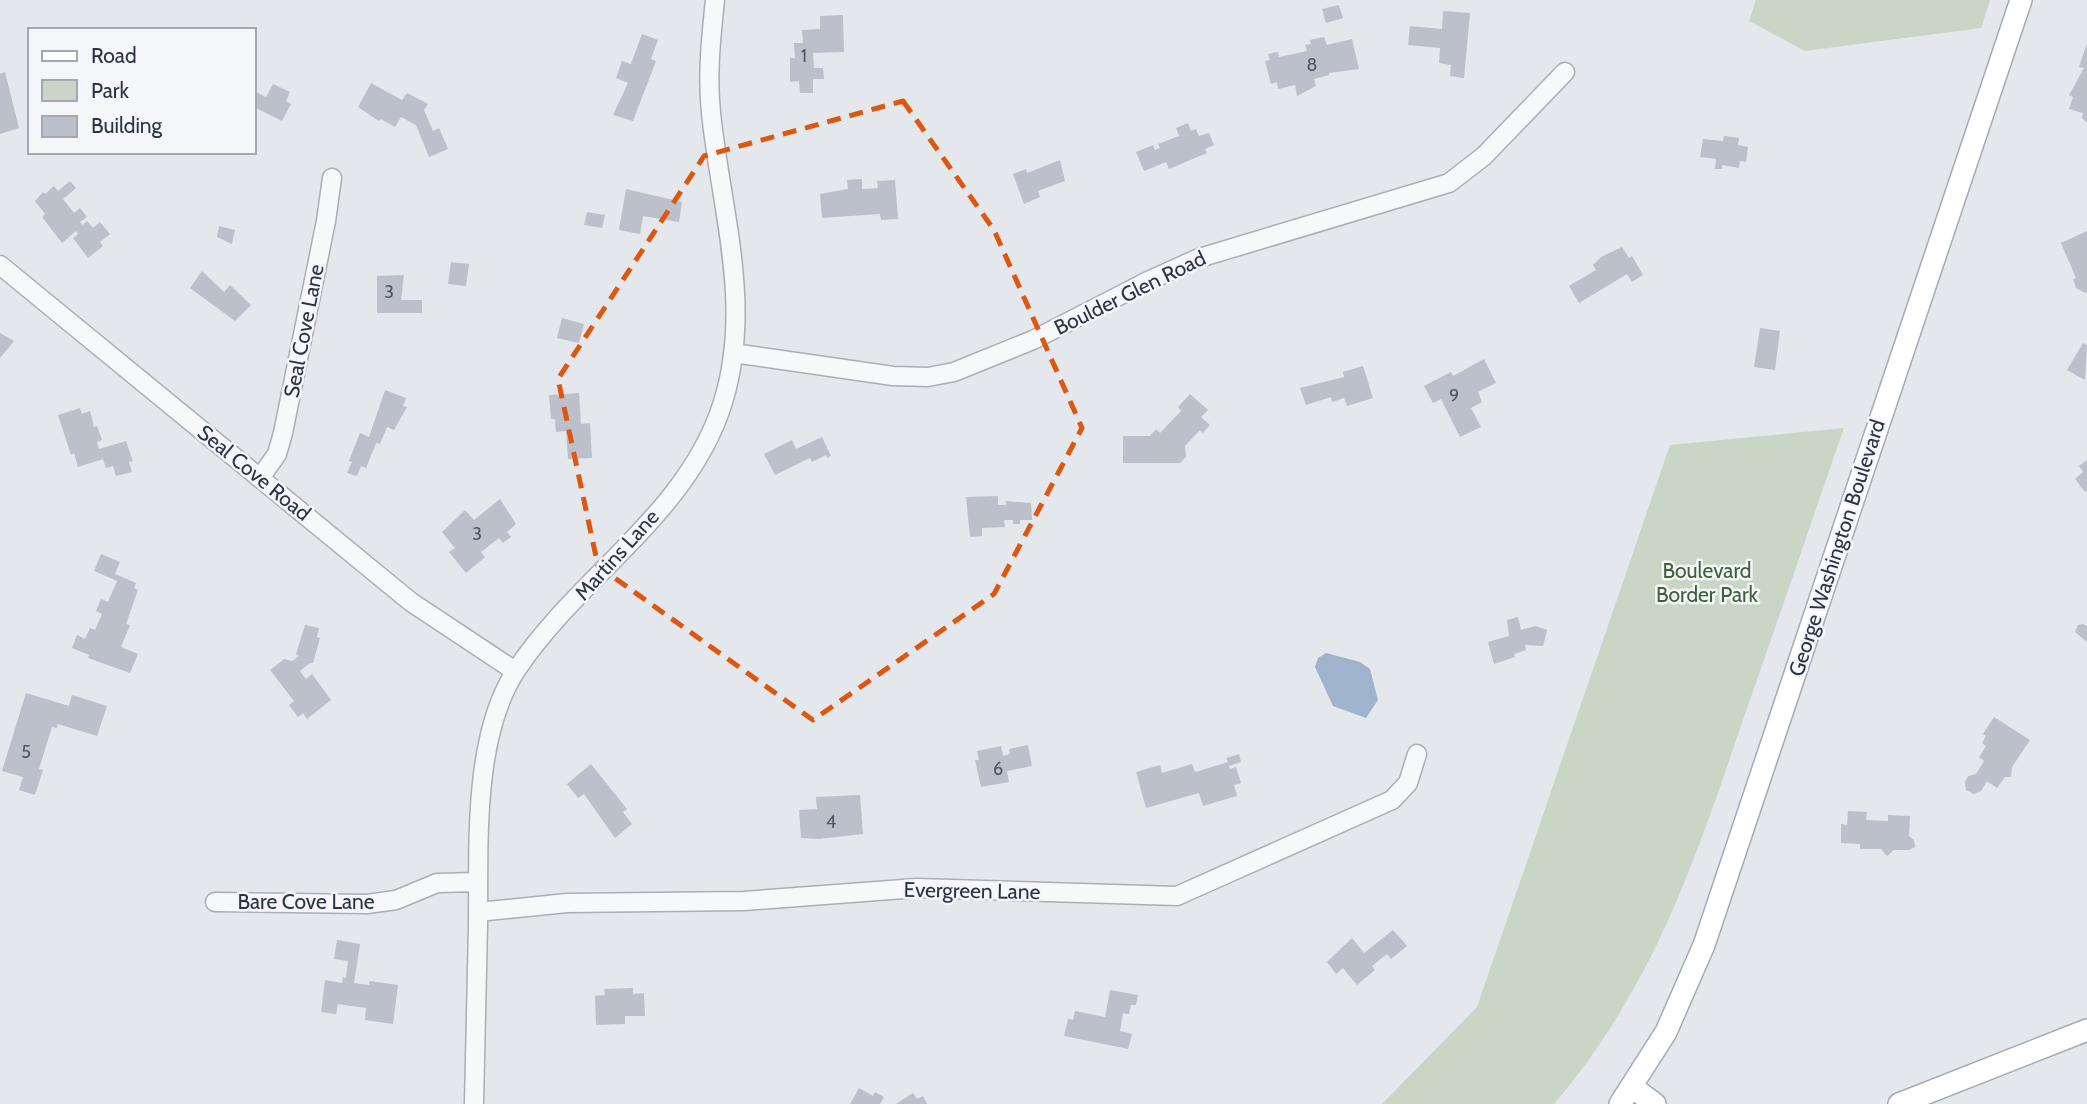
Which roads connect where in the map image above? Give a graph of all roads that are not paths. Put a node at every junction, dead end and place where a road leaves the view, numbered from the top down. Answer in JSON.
{"nodes":[{"id":1,"x":715,"y":0,"type":"edge"},
{"id":2,"x":2021,"y":0,"type":"edge"},
{"id":3,"x":1564,"y":72,"type":"dead end"},
{"id":4,"x":332,"y":178,"type":"dead end"},
{"id":5,"x":0,"y":265,"type":"edge"},
{"id":6,"x":733,"y":353,"type":"junction"},
{"id":7,"x":260,"y":478,"type":"junction"},
{"id":8,"x":515,"y":671,"type":"junction"},
{"id":9,"x":1417,"y":754,"type":"dead end"},
{"id":10,"x":478,"y":882,"type":"junction"},
{"id":11,"x":215,"y":902,"type":"dead end"},
{"id":12,"x":478,"y":912,"type":"junction"},
{"id":13,"x":2087,"y":1030,"type":"edge"},
{"id":14,"x":1624,"y":1100,"type":"edge"},
{"id":15,"x":474,"y":1104,"type":"edge"},
{"id":16,"x":1655,"y":1104,"type":"edge"},
{"id":17,"x":1899,"y":1104,"type":"edge"}],
"edges":[{"from":1,"to":6,"type":"street","name":"Martins Lane"},
{"from":2,"to":14,"type":"main road","name":"George Washington Boulevard"},
{"from":3,"to":6,"type":"street","name":"Boulder Glen Road"},
{"from":4,"to":7,"type":"street","name":"Seal Cove Lane"},
{"from":5,"to":7,"type":"street","name":"Seal Cove Road"},
{"from":6,"to":8,"type":"street","name":"Martins Lane"},
{"from":7,"to":8,"type":"street","name":"Seal Cove Road"},
{"from":8,"to":10,"type":"street","name":"Martins Lane"},
{"from":9,"to":12,"type":"street","name":"Evergreen Lane"},
{"from":10,"to":11,"type":"street","name":"Bare Cove Lane"},
{"from":10,"to":12,"type":"street","name":"Martins Lane"},
{"from":12,"to":15,"type":"street","name":"Martins Lane"},
{"from":13,"to":17,"type":"main road"},
{"from":14,"to":16,"type":"main road"}]}
